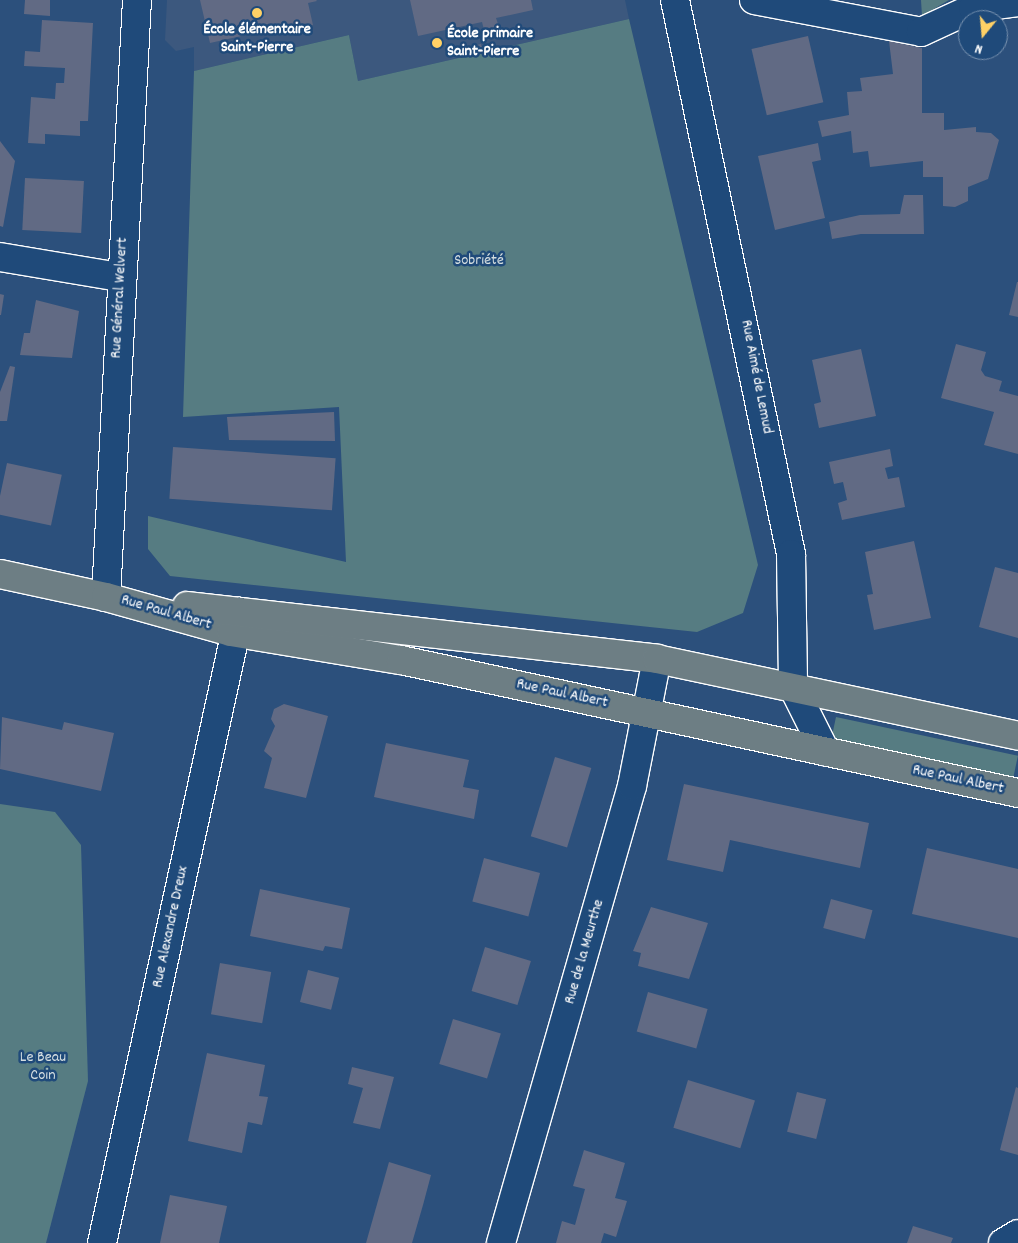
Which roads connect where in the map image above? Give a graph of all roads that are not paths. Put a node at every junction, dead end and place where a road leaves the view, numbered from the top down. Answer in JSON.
{"nodes":[{"id":1,"x":138,"y":0,"type":"edge"},
{"id":2,"x":675,"y":0,"type":"edge"},
{"id":3,"x":754,"y":0,"type":"edge"},
{"id":4,"x":1018,"y":2,"type":"edge"},
{"id":5,"x":0,"y":257,"type":"edge"},
{"id":6,"x":120,"y":277,"type":"junction"},
{"id":7,"x":0,"y":574,"type":"edge"},
{"id":8,"x":106,"y":597,"type":"junction"},
{"id":9,"x":238,"y":622,"type":"junction"},
{"id":10,"x":657,"y":659,"type":"junction"},
{"id":11,"x":794,"y":687,"type":"junction"},
{"id":12,"x":647,"y":712,"type":"junction"},
{"id":13,"x":1018,"y":736,"type":"edge"},
{"id":14,"x":826,"y":751,"type":"junction"},
{"id":15,"x":1018,"y":793,"type":"edge"},
{"id":16,"x":1018,"y":1234,"type":"edge"},
{"id":17,"x":102,"y":1243,"type":"edge"},
{"id":18,"x":502,"y":1243,"type":"edge"},
{"id":19,"x":1003,"y":1243,"type":"edge"}],
"edges":[{"from":1,"to":6,"type":"street","name":"Rue Général Welvert"},
{"from":2,"to":11,"type":"street","name":"Rue Aimé de Lemud"},
{"from":3,"to":4,"type":"street"},
{"from":5,"to":6,"type":"street"},
{"from":6,"to":8,"type":"street","name":"Rue Général Welvert"},
{"from":7,"to":8,"type":"main road","name":"Rue Paul Albert"},
{"from":8,"to":9,"type":"main road","name":"Rue Paul Albert"},
{"from":9,"to":10,"type":"main road","name":"Rue Paul Albert"},
{"from":9,"to":12,"type":"main road","name":"Rue Paul Albert"},
{"from":9,"to":17,"type":"street","name":"Rue Alexandre Dreux"},
{"from":10,"to":11,"type":"main road","name":"Rue Paul Albert"},
{"from":10,"to":12,"type":"street","name":"Rue de la Meurthe"},
{"from":11,"to":13,"type":"main road","name":"Rue Paul Albert"},
{"from":11,"to":14,"type":"street","name":"Rue Aimé de Lemud"},
{"from":12,"to":14,"type":"main road","name":"Rue Paul Albert"},
{"from":12,"to":18,"type":"street","name":"Rue de la Meurthe"},
{"from":14,"to":15,"type":"main road","name":"Rue Paul Albert"},
{"from":16,"to":19,"type":"street"}]}
